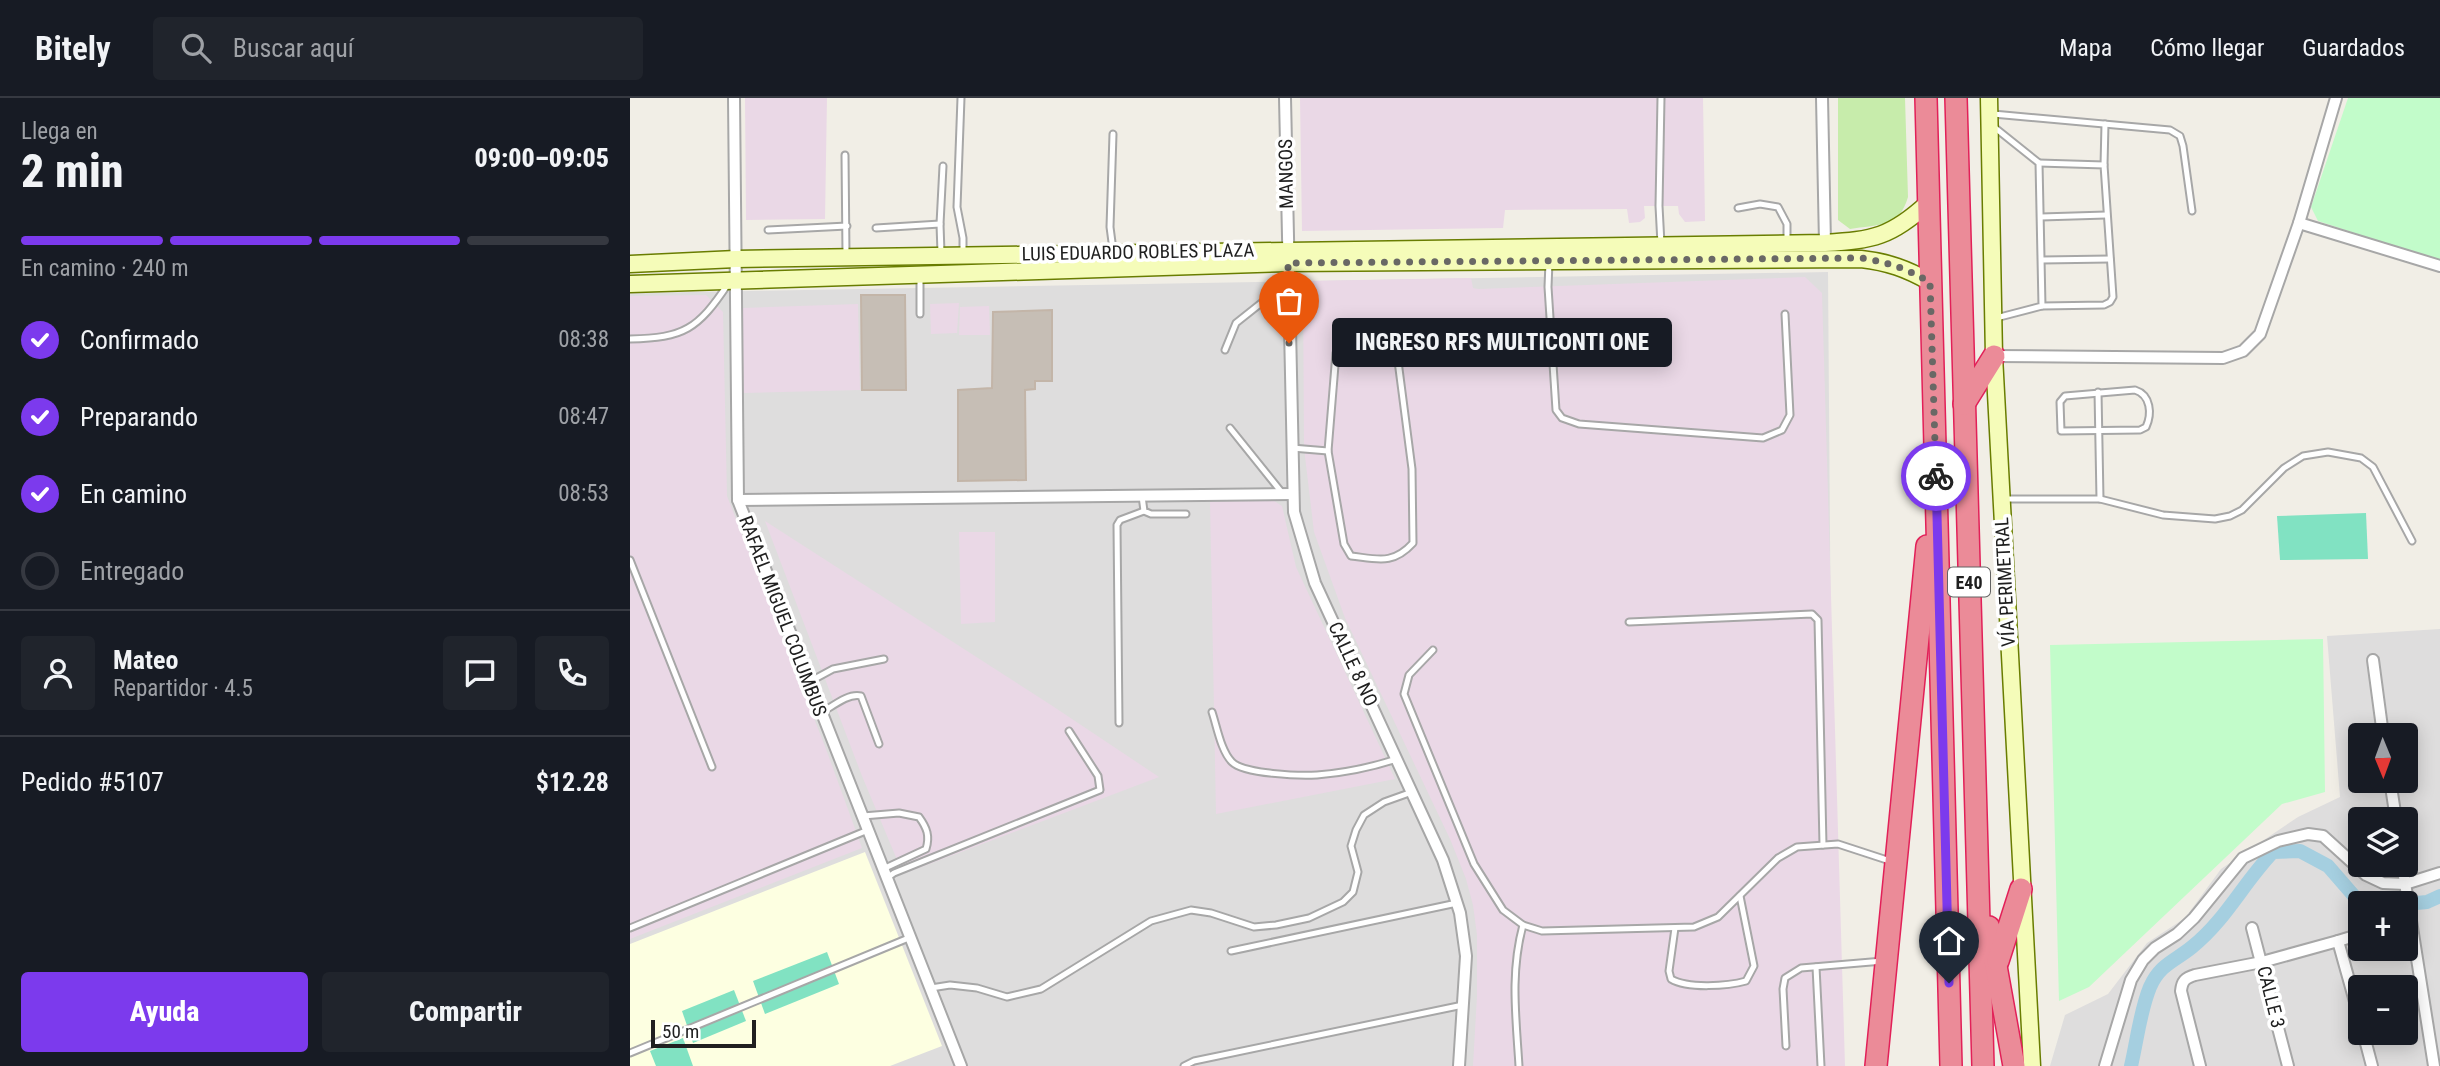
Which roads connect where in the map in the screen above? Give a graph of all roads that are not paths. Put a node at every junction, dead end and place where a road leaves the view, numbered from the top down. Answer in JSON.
{"nodes":[{"id":1,"x":734,"y":98,"type":"edge"},
{"id":2,"x":961,"y":98,"type":"edge"},
{"id":3,"x":1285,"y":98,"type":"edge"},
{"id":4,"x":1661,"y":98,"type":"edge"},
{"id":5,"x":1822,"y":98,"type":"edge"},
{"id":6,"x":1926,"y":98,"type":"edge"},
{"id":7,"x":1956,"y":98,"type":"edge"},
{"id":8,"x":2336,"y":98,"type":"edge"},
{"id":9,"x":1990,"y":112,"type":"edge"},
{"id":10,"x":2105,"y":124,"type":"junction"},
{"id":11,"x":1113,"y":134,"type":"dead end"},
{"id":12,"x":845,"y":155,"type":"dead end"},
{"id":13,"x":2039,"y":163,"type":"junction"},
{"id":14,"x":2104,"y":164,"type":"junction"},
{"id":15,"x":943,"y":166,"type":"dead end"},
{"id":16,"x":1928,"y":203,"type":"junction"},
{"id":17,"x":1738,"y":208,"type":"dead end"},
{"id":18,"x":2192,"y":211,"type":"dead end"},
{"id":19,"x":2106,"y":215,"type":"junction"},
{"id":20,"x":2041,"y":217,"type":"junction"},
{"id":21,"x":2299,"y":223,"type":"junction"},
{"id":22,"x":940,"y":224,"type":"junction"},
{"id":23,"x":847,"y":226,"type":"junction"},
{"id":24,"x":876,"y":228,"type":"dead end"},
{"id":25,"x":768,"y":230,"type":"dead end"},
{"id":26,"x":1787,"y":243,"type":"junction"},
{"id":27,"x":1825,"y":243,"type":"junction"},
{"id":28,"x":1661,"y":244,"type":"junction"},
{"id":29,"x":1114,"y":253,"type":"junction"},
{"id":30,"x":1549,"y":253,"type":"junction"},
{"id":31,"x":941,"y":256,"type":"junction"},
{"id":32,"x":963,"y":256,"type":"junction"},
{"id":33,"x":1287,"y":257,"type":"junction"},
{"id":34,"x":846,"y":258,"type":"junction"},
{"id":35,"x":2110,"y":259,"type":"junction"},
{"id":36,"x":736,"y":260,"type":"junction"},
{"id":37,"x":2042,"y":260,"type":"junction"},
{"id":38,"x":630,"y":264,"type":"edge"},
{"id":39,"x":2440,"y":266,"type":"edge"},
{"id":40,"x":919,"y":275,"type":"junction"},
{"id":41,"x":733,"y":281,"type":"junction"},
{"id":42,"x":1930,"y":282,"type":"junction"},
{"id":43,"x":630,"y":284,"type":"edge"},
{"id":44,"x":1288,"y":290,"type":"junction"},
{"id":45,"x":2042,"y":306,"type":"junction"},
{"id":46,"x":920,"y":314,"type":"dead end"},
{"id":47,"x":1785,"y":314,"type":"dead end"},
{"id":48,"x":1993,"y":319,"type":"junction"},
{"id":49,"x":630,"y":339,"type":"edge"},
{"id":50,"x":1225,"y":350,"type":"dead end"},
{"id":51,"x":1994,"y":356,"type":"junction"},
{"id":52,"x":2098,"y":392,"type":"junction"},
{"id":53,"x":1964,"y":404,"type":"junction"},
{"id":54,"x":1230,"y":428,"type":"dead end"},
{"id":55,"x":2099,"y":432,"type":"junction"},
{"id":56,"x":1292,"y":448,"type":"junction"},
{"id":57,"x":1328,"y":451,"type":"junction"},
{"id":58,"x":1936,"y":458,"type":"junction"},
{"id":59,"x":1288,"y":494,"type":"junction"},
{"id":60,"x":1142,"y":496,"type":"junction"},
{"id":61,"x":2001,"y":499,"type":"junction"},
{"id":62,"x":2101,"y":499,"type":"junction"},
{"id":63,"x":738,"y":500,"type":"junction"},
{"id":64,"x":1144,"y":511,"type":"junction"},
{"id":65,"x":1186,"y":514,"type":"dead end"},
{"id":66,"x":2412,"y":541,"type":"dead end"},
{"id":67,"x":630,"y":560,"type":"edge"},
{"id":68,"x":1629,"y":622,"type":"dead end"},
{"id":69,"x":1433,"y":650,"type":"dead end"},
{"id":70,"x":884,"y":659,"type":"dead end"},
{"id":71,"x":2373,"y":660,"type":"dead end"},
{"id":72,"x":809,"y":682,"type":"junction"},
{"id":73,"x":1212,"y":712,"type":"dead end"},
{"id":74,"x":821,"y":713,"type":"junction"},
{"id":75,"x":1119,"y":723,"type":"dead end"},
{"id":76,"x":2382,"y":723,"type":"edge"},
{"id":77,"x":1069,"y":732,"type":"dead end"},
{"id":78,"x":879,"y":744,"type":"dead end"},
{"id":79,"x":1397,"y":759,"type":"junction"},
{"id":80,"x":712,"y":767,"type":"dead end"},
{"id":81,"x":1412,"y":792,"type":"junction"},
{"id":82,"x":863,"y":816,"type":"junction"},
{"id":83,"x":868,"y":831,"type":"junction"},
{"id":84,"x":1823,"y":845,"type":"junction"},
{"id":85,"x":1976,"y":861,"type":"junction"},
{"id":86,"x":1894,"y":863,"type":"junction"},
{"id":87,"x":885,"y":873,"type":"junction"},
{"id":88,"x":2440,"y":873,"type":"edge"},
{"id":89,"x":2404,"y":877,"type":"edge"},
{"id":90,"x":2405,"y":888,"type":"junction"},
{"id":91,"x":2021,"y":889,"type":"junction"},
{"id":92,"x":2405,"y":891,"type":"edge"},
{"id":93,"x":1740,"y":896,"type":"junction"},
{"id":94,"x":1457,"y":903,"type":"junction"},
{"id":95,"x":1523,"y":925,"type":"junction"},
{"id":96,"x":1675,"y":928,"type":"junction"},
{"id":97,"x":2252,"y":928,"type":"dead end"},
{"id":98,"x":630,"y":929,"type":"edge"},
{"id":99,"x":911,"y":937,"type":"junction"},
{"id":100,"x":2348,"y":938,"type":"edge"},
{"id":101,"x":2338,"y":941,"type":"junction"},
{"id":102,"x":1231,"y":951,"type":"dead end"},
{"id":103,"x":1886,"y":961,"type":"junction"},
{"id":104,"x":2416,"y":961,"type":"edge"},
{"id":105,"x":2262,"y":962,"type":"junction"},
{"id":106,"x":1997,"y":964,"type":"junction"},
{"id":107,"x":1816,"y":967,"type":"junction"},
{"id":108,"x":2348,"y":977,"type":"edge"},
{"id":109,"x":931,"y":988,"type":"junction"},
{"id":110,"x":1463,"y":1005,"type":"junction"},
{"id":111,"x":1982,"y":1010,"type":"junction"},
{"id":112,"x":2366,"y":1045,"type":"edge"},
{"id":113,"x":1786,"y":1046,"type":"dead end"},
{"id":114,"x":630,"y":1053,"type":"edge"},
{"id":115,"x":961,"y":1066,"type":"edge"},
{"id":116,"x":1184,"y":1066,"type":"edge"},
{"id":117,"x":1459,"y":1066,"type":"edge"},
{"id":118,"x":1519,"y":1066,"type":"edge"},
{"id":119,"x":1821,"y":1066,"type":"edge"},
{"id":120,"x":1876,"y":1066,"type":"edge"},
{"id":121,"x":1951,"y":1066,"type":"edge"},
{"id":122,"x":1983,"y":1066,"type":"edge"},
{"id":123,"x":2014,"y":1066,"type":"edge"},
{"id":124,"x":2032,"y":1066,"type":"edge"},
{"id":125,"x":2105,"y":1066,"type":"edge"},
{"id":126,"x":2200,"y":1066,"type":"edge"},
{"id":127,"x":2288,"y":1066,"type":"edge"},
{"id":128,"x":2372,"y":1066,"type":"edge"},
{"id":129,"x":2434,"y":1066,"type":"edge"}],
"edges":[{"from":1,"to":36,"type":"street","name":"RAFAEL MIGUEL COLUMBUS"},
{"from":2,"to":32,"type":"lane"},
{"from":3,"to":33,"type":"street","name":"MANGOS"},
{"from":4,"to":28,"type":"lane"},
{"from":5,"to":27,"type":"street"},
{"from":6,"to":16,"type":"highway","number":"E40"},
{"from":7,"to":53,"type":"highway","name":"VÍA PERIMETRAL","number":"E40"},
{"from":8,"to":21,"type":"street"},
{"from":9,"to":10,"type":"lane"},
{"from":9,"to":13,"type":"lane"},
{"from":9,"to":48,"type":"street","name":"VÍA PERIMETRAL"},
{"from":10,"to":14,"type":"lane"},
{"from":10,"to":18,"type":"lane"},
{"from":11,"to":29,"type":"lane"},
{"from":12,"to":23,"type":"lane"},
{"from":13,"to":14,"type":"lane"},
{"from":13,"to":20,"type":"lane"},
{"from":14,"to":19,"type":"lane"},
{"from":15,"to":22,"type":"lane"},
{"from":16,"to":27,"type":"street","name":"LUIS EDUARDO ROBLES PLAZA"},
{"from":16,"to":42,"type":"highway","number":"E40"},
{"from":17,"to":26,"type":"lane"},
{"from":19,"to":20,"type":"lane"},
{"from":19,"to":35,"type":"lane"},
{"from":20,"to":37,"type":"lane"},
{"from":21,"to":39,"type":"street"},
{"from":21,"to":51,"type":"street"},
{"from":22,"to":24,"type":"lane"},
{"from":22,"to":31,"type":"lane"},
{"from":23,"to":25,"type":"lane"},
{"from":23,"to":34,"type":"lane"},
{"from":26,"to":27,"type":"street","name":"LUIS EDUARDO ROBLES PLAZA"},
{"from":26,"to":28,"type":"street","name":"LUIS EDUARDO ROBLES PLAZA"},
{"from":28,"to":30,"type":"street","name":"LUIS EDUARDO ROBLES PLAZA"},
{"from":29,"to":32,"type":"street","name":"LUIS EDUARDO ROBLES PLAZA"},
{"from":29,"to":33,"type":"street","name":"LUIS EDUARDO ROBLES PLAZA"},
{"from":30,"to":33,"type":"street","name":"LUIS EDUARDO ROBLES PLAZA"},
{"from":30,"to":42,"type":"street","name":"LUIS EDUARDO ROBLES PLAZA"},
{"from":30,"to":47,"type":"lane"},
{"from":31,"to":32,"type":"street","name":"LUIS EDUARDO ROBLES PLAZA"},
{"from":31,"to":34,"type":"street","name":"LUIS EDUARDO ROBLES PLAZA"},
{"from":33,"to":40,"type":"street","name":"LUIS EDUARDO ROBLES PLAZA"},
{"from":33,"to":44,"type":"street","name":"CALLE 8 NO"},
{"from":34,"to":36,"type":"street","name":"LUIS EDUARDO ROBLES PLAZA"},
{"from":35,"to":37,"type":"lane"},
{"from":35,"to":45,"type":"lane"},
{"from":36,"to":38,"type":"street","name":"LUIS EDUARDO ROBLES PLAZA"},
{"from":36,"to":41,"type":"street","name":"RAFAEL MIGUEL COLUMBUS"},
{"from":37,"to":45,"type":"lane"},
{"from":40,"to":41,"type":"street","name":"LUIS EDUARDO ROBLES PLAZA"},
{"from":40,"to":46,"type":"lane"},
{"from":41,"to":43,"type":"street","name":"LUIS EDUARDO ROBLES PLAZA"},
{"from":41,"to":49,"type":"lane"},
{"from":41,"to":63,"type":"street","name":"RAFAEL MIGUEL COLUMBUS"},
{"from":42,"to":58,"type":"highway","number":"E40"},
{"from":44,"to":50,"type":"lane"},
{"from":44,"to":56,"type":"street","name":"CALLE 8 NO"},
{"from":45,"to":48,"type":"lane"},
{"from":48,"to":51,"type":"street","name":"VÍA PERIMETRAL"},
{"from":51,"to":53,"type":"highway"},
{"from":51,"to":61,"type":"street","name":"VÍA PERIMETRAL"},
{"from":52,"to":55,"type":"lane"},
{"from":52,"to":55,"type":"lane"},
{"from":52,"to":55,"type":"lane"},
{"from":53,"to":85,"type":"highway","name":"VÍA PERIMETRAL","number":"E40"},
{"from":54,"to":59,"type":"lane"},
{"from":55,"to":62,"type":"lane"},
{"from":56,"to":57,"type":"lane"},
{"from":56,"to":59,"type":"street","name":"CALLE 8 NO"},
{"from":57,"to":57,"type":"lane"},
{"from":58,"to":86,"type":"highway"},
{"from":58,"to":121,"type":"highway","number":"E40"},
{"from":59,"to":60,"type":"street"},
{"from":59,"to":79,"type":"street","name":"CALLE 8 NO"},
{"from":60,"to":63,"type":"street"},
{"from":60,"to":64,"type":"lane"},
{"from":61,"to":62,"type":"lane"},
{"from":61,"to":91,"type":"street","name":"VÍA PERIMETRAL"},
{"from":62,"to":66,"type":"lane"},
{"from":63,"to":72,"type":"street","name":"RAFAEL MIGUEL COLUMBUS"},
{"from":64,"to":65,"type":"lane"},
{"from":64,"to":75,"type":"lane"},
{"from":67,"to":80,"type":"lane"},
{"from":68,"to":84,"type":"lane"},
{"from":69,"to":95,"type":"lane"},
{"from":70,"to":72,"type":"lane"},
{"from":71,"to":76,"type":"street"},
{"from":72,"to":74,"type":"street","name":"RAFAEL MIGUEL COLUMBUS"},
{"from":73,"to":79,"type":"lane"},
{"from":74,"to":78,"type":"lane"},
{"from":74,"to":82,"type":"street","name":"RAFAEL MIGUEL COLUMBUS"},
{"from":77,"to":87,"type":"lane"},
{"from":79,"to":81,"type":"street","name":"CALLE 8 NO"},
{"from":81,"to":94,"type":"street","name":"CALLE 8 NO"},
{"from":81,"to":109,"type":"lane"},
{"from":82,"to":83,"type":"street","name":"RAFAEL MIGUEL COLUMBUS"},
{"from":82,"to":87,"type":"lane"},
{"from":83,"to":87,"type":"street","name":"RAFAEL MIGUEL COLUMBUS"},
{"from":83,"to":98,"type":"lane"},
{"from":84,"to":86,"type":"lane"},
{"from":84,"to":93,"type":"lane"},
{"from":85,"to":106,"type":"highway"},
{"from":85,"to":111,"type":"highway","name":"VÍA PERIMETRAL","number":"E40"},
{"from":86,"to":103,"type":"highway"},
{"from":87,"to":99,"type":"street","name":"RAFAEL MIGUEL COLUMBUS"},
{"from":88,"to":90,"type":"street"},
{"from":89,"to":90,"type":"street"},
{"from":90,"to":92,"type":"street"},
{"from":90,"to":125,"type":"street"},
{"from":91,"to":106,"type":"highway"},
{"from":91,"to":124,"type":"street","name":"VÍA PERIMETRAL"},
{"from":93,"to":96,"type":"lane"},
{"from":93,"to":96,"type":"lane"},
{"from":94,"to":102,"type":"lane"},
{"from":94,"to":110,"type":"street","name":"CALLE 8 NO"},
{"from":95,"to":96,"type":"lane"},
{"from":95,"to":118,"type":"lane"},
{"from":97,"to":105,"type":"street","name":"CALLE 3"},
{"from":99,"to":109,"type":"street","name":"RAFAEL MIGUEL COLUMBUS"},
{"from":99,"to":114,"type":"lane"},
{"from":100,"to":101,"type":"street"},
{"from":101,"to":105,"type":"street"},
{"from":101,"to":108,"type":"street"},
{"from":103,"to":107,"type":"lane"},
{"from":103,"to":120,"type":"highway"},
{"from":104,"to":129,"type":"street"},
{"from":105,"to":126,"type":"street"},
{"from":105,"to":127,"type":"street","name":"CALLE 3"},
{"from":106,"to":111,"type":"highway"},
{"from":106,"to":123,"type":"highway"},
{"from":107,"to":113,"type":"lane"},
{"from":107,"to":119,"type":"lane"},
{"from":109,"to":115,"type":"street","name":"RAFAEL MIGUEL COLUMBUS"},
{"from":110,"to":116,"type":"lane"},
{"from":110,"to":117,"type":"street","name":"CALLE 8 NO"},
{"from":111,"to":122,"type":"highway","name":"VÍA PERIMETRAL","number":"E40"},
{"from":112,"to":128,"type":"street"}]}
